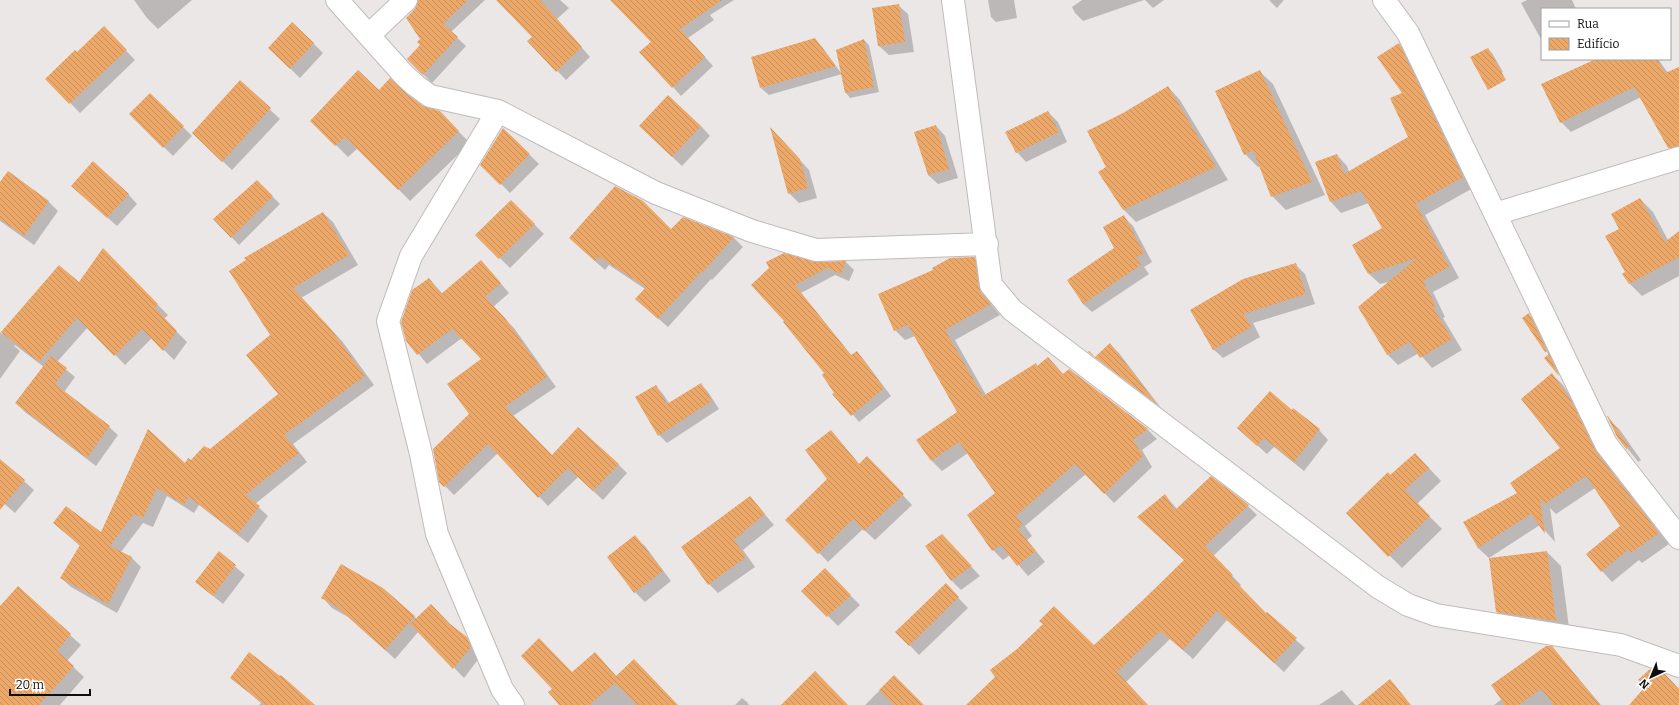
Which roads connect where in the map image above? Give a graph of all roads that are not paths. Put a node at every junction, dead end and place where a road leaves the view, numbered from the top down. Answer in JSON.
{"nodes":[{"id":1,"x":337,"y":0,"type":"edge"},
{"id":2,"x":406,"y":0,"type":"edge"},
{"id":3,"x":953,"y":0,"type":"edge"},
{"id":4,"x":1384,"y":0,"type":"edge"},
{"id":5,"x":369,"y":35,"type":"junction"},
{"id":6,"x":498,"y":111,"type":"junction"},
{"id":7,"x":1679,"y":158,"type":"edge"},
{"id":8,"x":1495,"y":214,"type":"junction"},
{"id":9,"x":987,"y":244,"type":"junction"},
{"id":10,"x":1679,"y":538,"type":"edge"},
{"id":11,"x":1679,"y":666,"type":"edge"},
{"id":12,"x":513,"y":705,"type":"edge"}],
"edges":[{"from":1,"to":5,"type":"street"},
{"from":2,"to":5,"type":"street"},
{"from":3,"to":9,"type":"street"},
{"from":4,"to":8,"type":"street"},
{"from":5,"to":6,"type":"street"},
{"from":6,"to":9,"type":"street"},
{"from":6,"to":12,"type":"street"},
{"from":7,"to":8,"type":"street"},
{"from":8,"to":10,"type":"street"},
{"from":9,"to":11,"type":"street"}]}
